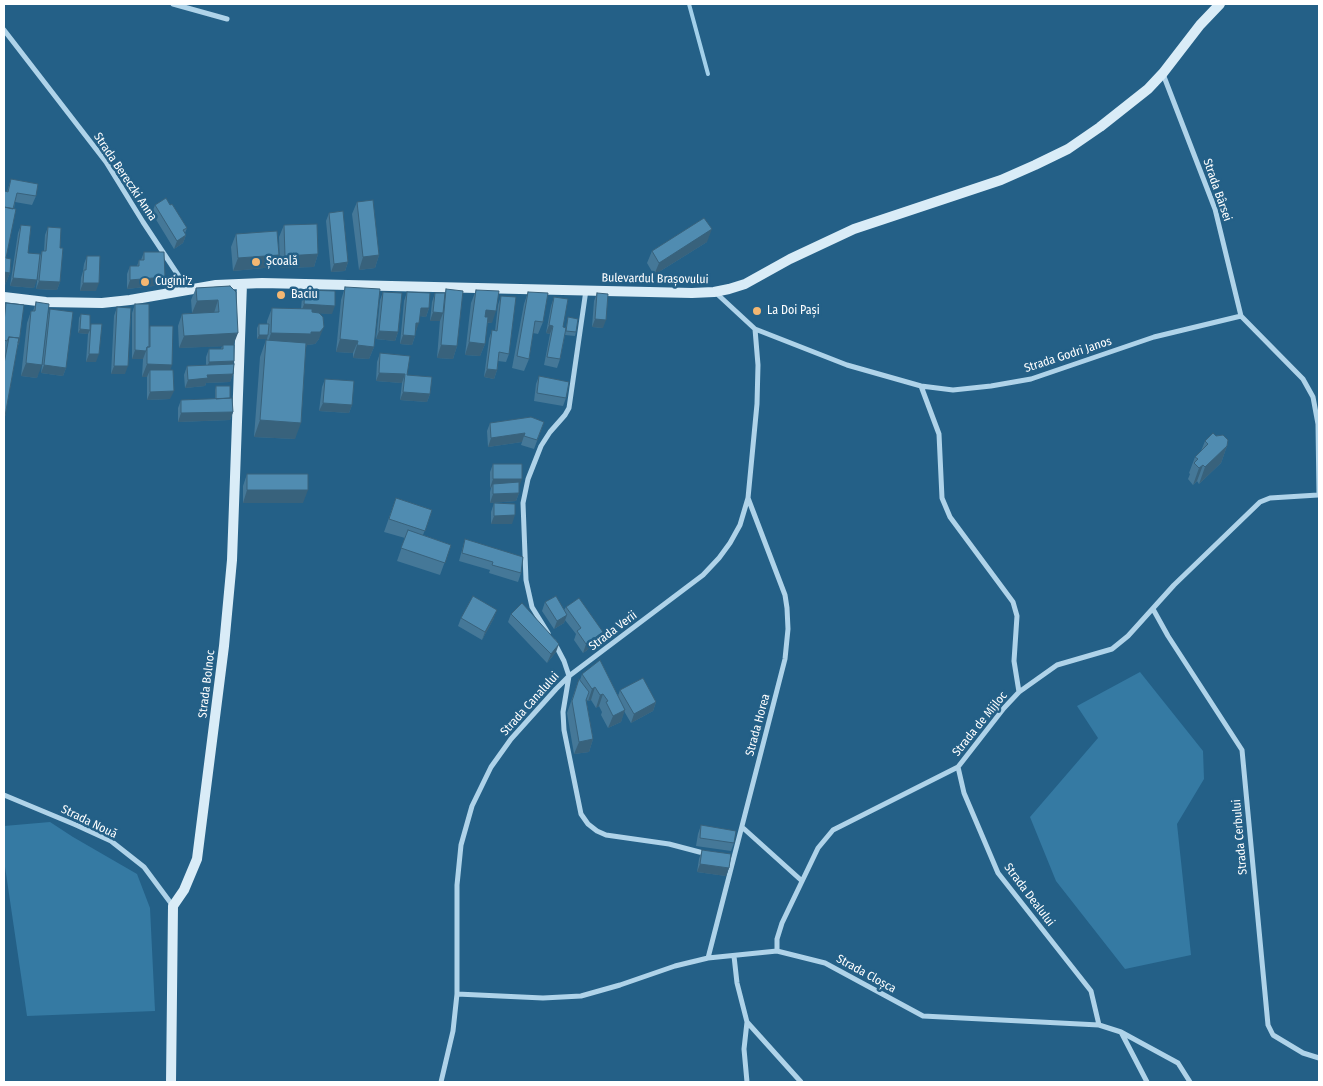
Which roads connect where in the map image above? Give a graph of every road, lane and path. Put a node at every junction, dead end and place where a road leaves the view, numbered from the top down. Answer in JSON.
{"nodes":[{"id":1,"x":173,"y":4,"type":"edge"},
{"id":2,"x":1220,"y":4,"type":"edge"},
{"id":3,"x":227,"y":19,"type":"dead end"},
{"id":4,"x":4,"y":30,"type":"edge"},
{"id":5,"x":1163,"y":73,"type":"junction"},
{"id":6,"x":242,"y":284,"type":"junction"},
{"id":7,"x":188,"y":290,"type":"junction"},
{"id":8,"x":586,"y":290,"type":"junction"},
{"id":9,"x":714,"y":292,"type":"junction"},
{"id":10,"x":4,"y":297,"type":"edge"},
{"id":11,"x":1241,"y":316,"type":"junction"},
{"id":12,"x":755,"y":329,"type":"junction"},
{"id":13,"x":920,"y":386,"type":"junction"},
{"id":14,"x":1319,"y":495,"type":"edge"},
{"id":15,"x":748,"y":498,"type":"junction"},
{"id":16,"x":1153,"y":609,"type":"junction"},
{"id":17,"x":569,"y":676,"type":"junction"},
{"id":18,"x":1019,"y":692,"type":"junction"},
{"id":19,"x":958,"y":767,"type":"junction"},
{"id":20,"x":4,"y":796,"type":"edge"},
{"id":21,"x":742,"y":827,"type":"junction"},
{"id":22,"x":711,"y":855,"type":"edge"},
{"id":23,"x":726,"y":859,"type":"edge"},
{"id":24,"x":733,"y":860,"type":"junction"},
{"id":25,"x":802,"y":881,"type":"junction"},
{"id":26,"x":173,"y":906,"type":"junction"},
{"id":27,"x":777,"y":951,"type":"junction"},
{"id":28,"x":734,"y":956,"type":"junction"},
{"id":29,"x":708,"y":958,"type":"junction"},
{"id":30,"x":458,"y":994,"type":"junction"},
{"id":31,"x":747,"y":1022,"type":"junction"},
{"id":32,"x":1099,"y":1025,"type":"junction"},
{"id":33,"x":1121,"y":1032,"type":"junction"},
{"id":34,"x":1319,"y":1058,"type":"edge"},
{"id":35,"x":171,"y":1082,"type":"edge"},
{"id":36,"x":441,"y":1082,"type":"edge"},
{"id":37,"x":747,"y":1082,"type":"edge"},
{"id":38,"x":801,"y":1082,"type":"edge"},
{"id":39,"x":1146,"y":1082,"type":"edge"},
{"id":40,"x":1190,"y":1082,"type":"edge"}],
"edges":[{"from":1,"to":3,"type":"street"},
{"from":2,"to":5,"type":"main road","name":"Bulevardul Brașovului"},
{"from":4,"to":7,"type":"street","name":"Strada Bereczki Anna"},
{"from":5,"to":9,"type":"main road","name":"Bulevardul Brașovului"},
{"from":5,"to":11,"type":"street","name":"Strada Bârsei"},
{"from":6,"to":7,"type":"main road","name":"Bulevardul Brașovului"},
{"from":6,"to":8,"type":"main road","name":"Bulevardul Brașovului"},
{"from":6,"to":26,"type":"main road","name":"Strada Bolnoc"},
{"from":7,"to":10,"type":"main road","name":"Bulevardul Brașovului"},
{"from":8,"to":9,"type":"main road","name":"Bulevardul Brașovului"},
{"from":8,"to":17,"type":"street","name":"Strada Canalului"},
{"from":9,"to":12,"type":"street","name":"Strada Godri Janos"},
{"from":11,"to":13,"type":"street","name":"Strada Godri Janos"},
{"from":11,"to":14,"type":"street"},
{"from":12,"to":13,"type":"street","name":"Strada Godri Janos"},
{"from":12,"to":15,"type":"street","name":"Strada Verii"},
{"from":13,"to":18,"type":"street","name":"Strada de Mijloc"},
{"from":14,"to":16,"type":"street"},
{"from":15,"to":17,"type":"street","name":"Strada Verii"},
{"from":15,"to":21,"type":"street","name":"Strada Horea"},
{"from":16,"to":18,"type":"street"},
{"from":16,"to":34,"type":"street","name":"Strada Cerbului"},
{"from":17,"to":22,"type":"street"},
{"from":17,"to":30,"type":"street","name":"Strada Canalului"},
{"from":18,"to":19,"type":"street","name":"Strada de Mijloc"},
{"from":19,"to":25,"type":"street","name":"Strada de Mijloc"},
{"from":19,"to":32,"type":"street","name":"Strada Dealului"},
{"from":20,"to":26,"type":"street","name":"Strada Nouă"},
{"from":21,"to":24,"type":"street","name":"Strada Horea"},
{"from":21,"to":25,"type":"street"},
{"from":23,"to":24,"type":"street"},
{"from":24,"to":29,"type":"street","name":"Strada Horea"},
{"from":25,"to":27,"type":"street","name":"Strada de Mijloc"},
{"from":26,"to":35,"type":"main road"},
{"from":27,"to":28,"type":"street","name":"Strada Cloșca"},
{"from":27,"to":32,"type":"street","name":"Strada Cloșca"},
{"from":28,"to":29,"type":"street","name":"Strada Cloșca"},
{"from":28,"to":31,"type":"street"},
{"from":29,"to":30,"type":"street","name":"Strada Cloșca"},
{"from":30,"to":36,"type":"street","name":"Strada Canalului"},
{"from":31,"to":37,"type":"street"},
{"from":31,"to":38,"type":"street"},
{"from":32,"to":33,"type":"street","name":"Strada Cloșca"},
{"from":33,"to":39,"type":"street"},
{"from":33,"to":40,"type":"street","name":"Strada Cloșca"}]}
